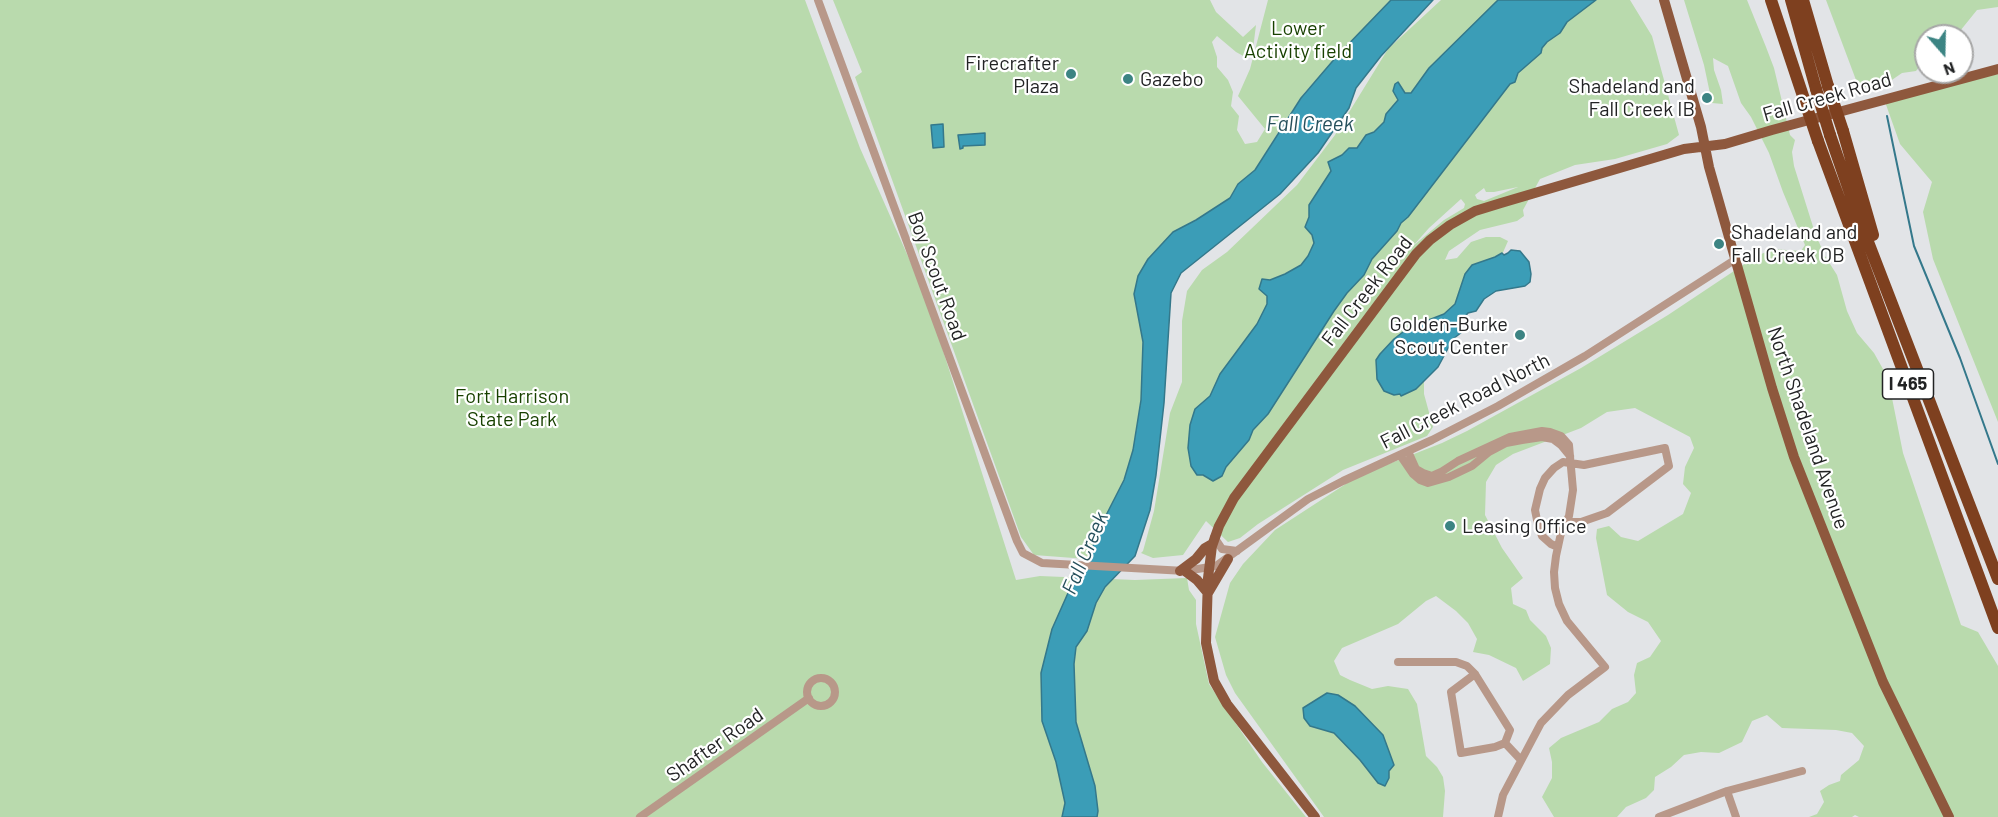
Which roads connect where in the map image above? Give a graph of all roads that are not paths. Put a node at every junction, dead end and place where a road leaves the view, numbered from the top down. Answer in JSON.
{"nodes":[{"id":1,"x":818,"y":0,"type":"edge"},
{"id":2,"x":1664,"y":0,"type":"edge"},
{"id":3,"x":1771,"y":0,"type":"edge"},
{"id":4,"x":1791,"y":0,"type":"edge"},
{"id":5,"x":1803,"y":0,"type":"edge"},
{"id":6,"x":1998,"y":69,"type":"edge"},
{"id":7,"x":1822,"y":88,"type":"junction"},
{"id":8,"x":1706,"y":147,"type":"junction"},
{"id":9,"x":1736,"y":259,"type":"junction"},
{"id":10,"x":1887,"y":289,"type":"junction"},
{"id":11,"x":1408,"y":451,"type":"junction"},
{"id":12,"x":1400,"y":455,"type":"junction"},
{"id":13,"x":1572,"y":460,"type":"junction"},
{"id":14,"x":1567,"y":522,"type":"junction"},
{"id":15,"x":1213,"y":541,"type":"junction"},
{"id":16,"x":1558,"y":547,"type":"junction"},
{"id":17,"x":1232,"y":555,"type":"junction"},
{"id":18,"x":1032,"y":559,"type":"joint"},
{"id":19,"x":1209,"y":568,"type":"junction"},
{"id":20,"x":1183,"y":571,"type":"junction"},
{"id":21,"x":1998,"y":579,"type":"edge"},
{"id":22,"x":1208,"y":593,"type":"junction"},
{"id":23,"x":1998,"y":628,"type":"edge"},
{"id":24,"x":1398,"y":662,"type":"dead end"},
{"id":25,"x":1475,"y":674,"type":"junction"},
{"id":26,"x":808,"y":699,"type":"dead end"},
{"id":27,"x":1505,"y":743,"type":"junction"},
{"id":28,"x":1521,"y":760,"type":"junction"},
{"id":29,"x":1802,"y":771,"type":"dead end"},
{"id":30,"x":1727,"y":791,"type":"junction"},
{"id":31,"x":640,"y":817,"type":"edge"},
{"id":32,"x":1315,"y":817,"type":"edge"},
{"id":33,"x":1498,"y":817,"type":"edge"},
{"id":34,"x":1659,"y":817,"type":"edge"},
{"id":35,"x":1736,"y":817,"type":"edge"},
{"id":36,"x":1949,"y":817,"type":"edge"}],
"edges":[{"from":1,"to":18,"type":"street","name":"Boy Scout Road"},
{"from":2,"to":8,"type":"main road","name":"North Shadeland Avenue"},
{"from":3,"to":23,"type":"highway","number":"I 465","bridge":true},
{"from":4,"to":7,"type":"highway","number":"I 465"},
{"from":5,"to":7,"type":"highway"},
{"from":6,"to":8,"type":"main road","name":"Fall Creek Road"},
{"from":7,"to":10,"type":"highway","bridge":true},
{"from":7,"to":10,"type":"highway","number":"I 465","bridge":true},
{"from":8,"to":9,"type":"main road","name":"North Shadeland Avenue"},
{"from":8,"to":15,"type":"main road","name":"Fall Creek Road"},
{"from":9,"to":11,"type":"street","name":"Fall Creek Road North"},
{"from":9,"to":36,"type":"main road","name":"North Shadeland Avenue"},
{"from":10,"to":21,"type":"highway","number":"I 465"},
{"from":11,"to":12,"type":"street","name":"Fall Creek Road North"},
{"from":11,"to":13,"type":"street"},
{"from":12,"to":13,"type":"street"},
{"from":12,"to":17,"type":"street","name":"Fall Creek Road North"},
{"from":13,"to":14,"type":"street"},
{"from":13,"to":14,"type":"street"},
{"from":13,"to":16,"type":"street"},
{"from":14,"to":16,"type":"street"},
{"from":15,"to":17,"type":"street"},
{"from":15,"to":19,"type":"main road","name":"Fall Creek Road"},
{"from":15,"to":20,"type":"main road"},
{"from":16,"to":28,"type":"street"},
{"from":17,"to":19,"type":"street","name":"Fall Creek Road North"},
{"from":17,"to":22,"type":"main road"},
{"from":18,"to":20,"type":"street","name":"Fall Creek Road North"},
{"from":19,"to":20,"type":"street","name":"Fall Creek Road North"},
{"from":19,"to":22,"type":"main road","name":"Fall Creek Road"},
{"from":20,"to":22,"type":"main road"},
{"from":22,"to":32,"type":"main road","name":"Fall Creek Road"},
{"from":24,"to":25,"type":"street"},
{"from":25,"to":27,"type":"street"},
{"from":25,"to":27,"type":"street"},
{"from":26,"to":31,"type":"street","name":"Shafter Road"},
{"from":27,"to":28,"type":"street"},
{"from":28,"to":33,"type":"street"},
{"from":29,"to":30,"type":"street"},
{"from":30,"to":34,"type":"street"},
{"from":30,"to":35,"type":"street"}]}
